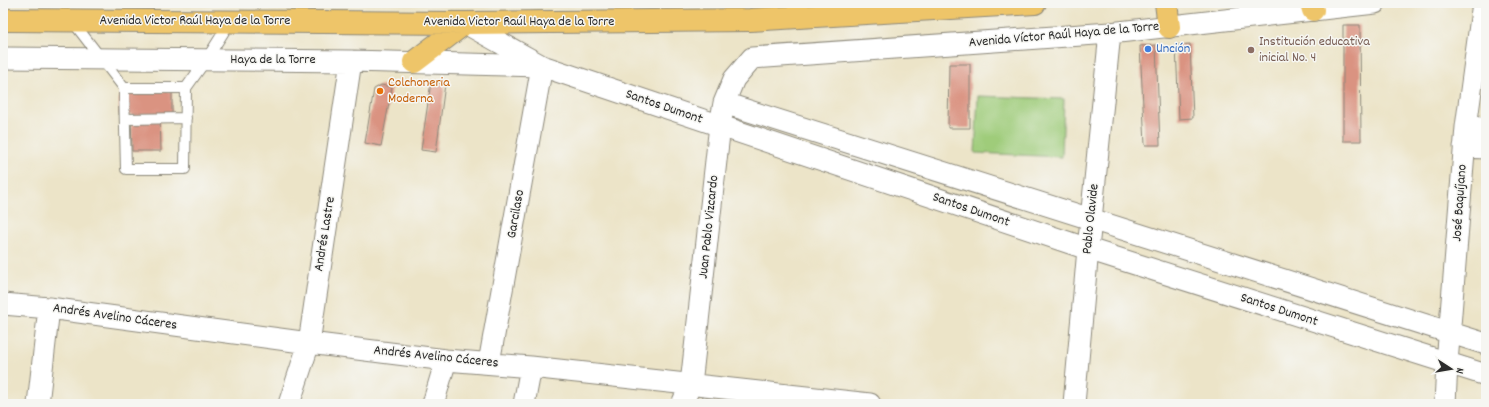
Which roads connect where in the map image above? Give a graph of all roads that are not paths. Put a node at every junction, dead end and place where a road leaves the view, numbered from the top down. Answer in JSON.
{"nodes":[{"id":1,"x":1035,"y":3,"type":"edge"},
{"id":2,"x":1166,"y":3,"type":"edge"},
{"id":3,"x":1375,"y":3,"type":"edge"},
{"id":4,"x":1483,"y":3,"type":"edge"},
{"id":5,"x":1312,"y":7,"type":"edge"},
{"id":6,"x":3,"y":20,"type":"edge"},
{"id":7,"x":72,"y":20,"type":"junction"},
{"id":8,"x":231,"y":20,"type":"junction"},
{"id":9,"x":465,"y":23,"type":"junction"},
{"id":10,"x":1169,"y":27,"type":"junction"},
{"id":11,"x":1110,"y":33,"type":"junction"},
{"id":12,"x":3,"y":58,"type":"edge"},
{"id":13,"x":752,"y":58,"type":"joint"},
{"id":14,"x":101,"y":59,"type":"junction"},
{"id":15,"x":206,"y":60,"type":"junction"},
{"id":16,"x":351,"y":61,"type":"junction"},
{"id":17,"x":414,"y":62,"type":"junction"},
{"id":18,"x":542,"y":66,"type":"junction"},
{"id":19,"x":124,"y":88,"type":"junction"},
{"id":20,"x":186,"y":88,"type":"junction"},
{"id":21,"x":724,"y":103,"type":"junction"},
{"id":22,"x":186,"y":118,"type":"junction"},
{"id":23,"x":126,"y":119,"type":"junction"},
{"id":24,"x":720,"y":126,"type":"junction"},
{"id":25,"x":1486,"y":128,"type":"edge"},
{"id":26,"x":1465,"y":137,"type":"junction"},
{"id":27,"x":1486,"y":148,"type":"edge"},
{"id":28,"x":1091,"y":219,"type":"junction"},
{"id":29,"x":1088,"y":249,"type":"junction"},
{"id":30,"x":3,"y":304,"type":"edge"},
{"id":31,"x":49,"y":308,"type":"junction"},
{"id":32,"x":1450,"y":333,"type":"junction"},
{"id":33,"x":309,"y":343,"type":"junction"},
{"id":34,"x":1486,"y":344,"type":"edge"},
{"id":35,"x":446,"y":360,"type":"junction"},
{"id":36,"x":489,"y":363,"type":"junction"},
{"id":37,"x":1447,"y":363,"type":"junction"},
{"id":38,"x":531,"y":367,"type":"junction"},
{"id":39,"x":1486,"y":375,"type":"edge"},
{"id":40,"x":691,"y":384,"type":"junction"},
{"id":41,"x":38,"y":404,"type":"edge"},
{"id":42,"x":289,"y":404,"type":"edge"},
{"id":43,"x":433,"y":404,"type":"edge"},
{"id":44,"x":524,"y":404,"type":"edge"},
{"id":45,"x":682,"y":404,"type":"edge"},
{"id":46,"x":870,"y":404,"type":"edge"},
{"id":47,"x":1074,"y":404,"type":"edge"},
{"id":48,"x":1445,"y":404,"type":"edge"}],
"edges":[{"from":1,"to":9,"type":"main road","name":"Avenida Victor Raúl Haya de la Torre"},
{"from":2,"to":10,"type":"main road"},
{"from":3,"to":5,"type":"street","name":"Avenida Víctor Raúl Haya de la Torre"},
{"from":4,"to":26,"type":"street","name":"José Baquíjano"},
{"from":5,"to":10,"type":"street","name":"Avenida Víctor Raúl Haya de la Torre"},
{"from":6,"to":7,"type":"main road","name":"Avenida Victor Raúl Haya de la Torre"},
{"from":7,"to":8,"type":"main road","name":"Avenida Victor Raúl Haya de la Torre"},
{"from":7,"to":14,"type":"lane"},
{"from":8,"to":9,"type":"main road","name":"Avenida Victor Raúl Haya de la Torre"},
{"from":8,"to":15,"type":"lane"},
{"from":9,"to":17,"type":"main road"},
{"from":9,"to":18,"type":"street","name":"Santos Dumont"},
{"from":10,"to":11,"type":"street","name":"Avenida Víctor Raúl Haya de la Torre"},
{"from":11,"to":13,"type":"street","name":"Avenida Víctor Raúl Haya de la Torre"},
{"from":11,"to":28,"type":"street","name":"Pablo Olavide"},
{"from":12,"to":14,"type":"street","name":"Haya de la Torre"},
{"from":13,"to":21,"type":"street","name":"Juan Pablo Vizcardo"},
{"from":14,"to":15,"type":"street","name":"Haya de la Torre"},
{"from":14,"to":19,"type":"lane"},
{"from":15,"to":16,"type":"street","name":"Haya de la Torre"},
{"from":15,"to":20,"type":"lane"},
{"from":16,"to":17,"type":"street","name":"Haya de la Torre"},
{"from":16,"to":33,"type":"street","name":"Andrés Lastre"},
{"from":17,"to":18,"type":"street","name":"Haya de la Torre"},
{"from":18,"to":24,"type":"street","name":"Santos Dumont"},
{"from":18,"to":36,"type":"street","name":"Garcilaso"},
{"from":19,"to":20,"type":"lane"},
{"from":19,"to":23,"type":"lane"},
{"from":20,"to":22,"type":"lane"},
{"from":21,"to":24,"type":"street","name":"Juan Pablo Vizcardo"},
{"from":21,"to":28,"type":"street","name":"Santos Dumont"},
{"from":22,"to":23,"type":"lane"},
{"from":22,"to":23,"type":"lane"},
{"from":24,"to":29,"type":"street","name":"Santos Dumont"},
{"from":24,"to":40,"type":"street","name":"Juan Pablo Vizcardo"},
{"from":25,"to":26,"type":"street"},
{"from":26,"to":27,"type":"street"},
{"from":26,"to":32,"type":"street","name":"José Baquíjano"},
{"from":28,"to":29,"type":"street","name":"Pablo Olavide"},
{"from":28,"to":32,"type":"street","name":"Santos Dumont"},
{"from":29,"to":37,"type":"street","name":"Santos Dumont"},
{"from":29,"to":47,"type":"street","name":"Pablo Olavide"},
{"from":30,"to":31,"type":"street","name":"Andrés Avelino Cáceres"},
{"from":31,"to":33,"type":"street","name":"Andrés Avelino Cáceres"},
{"from":31,"to":41,"type":"street"},
{"from":32,"to":34,"type":"street","name":"Santos Dumont"},
{"from":32,"to":37,"type":"street","name":"José Baquíjano"},
{"from":33,"to":35,"type":"street","name":"Andrés Avelino Cáceres"},
{"from":33,"to":42,"type":"street","name":"Andrés Lastre"},
{"from":35,"to":36,"type":"street","name":"Andrés Avelino Cáceres"},
{"from":35,"to":43,"type":"street"},
{"from":36,"to":38,"type":"street","name":"Andrés Avelino Cáceres"},
{"from":37,"to":39,"type":"street","name":"Santos Dumont"},
{"from":37,"to":48,"type":"street","name":"José Baquíjano"},
{"from":38,"to":40,"type":"street","name":"Andrés Avelino Cáceres"},
{"from":38,"to":44,"type":"street"},
{"from":40,"to":45,"type":"street","name":"Juan Pablo Vizcardo"},
{"from":40,"to":46,"type":"street","name":"Andrés Avelino Cáceres"}]}
